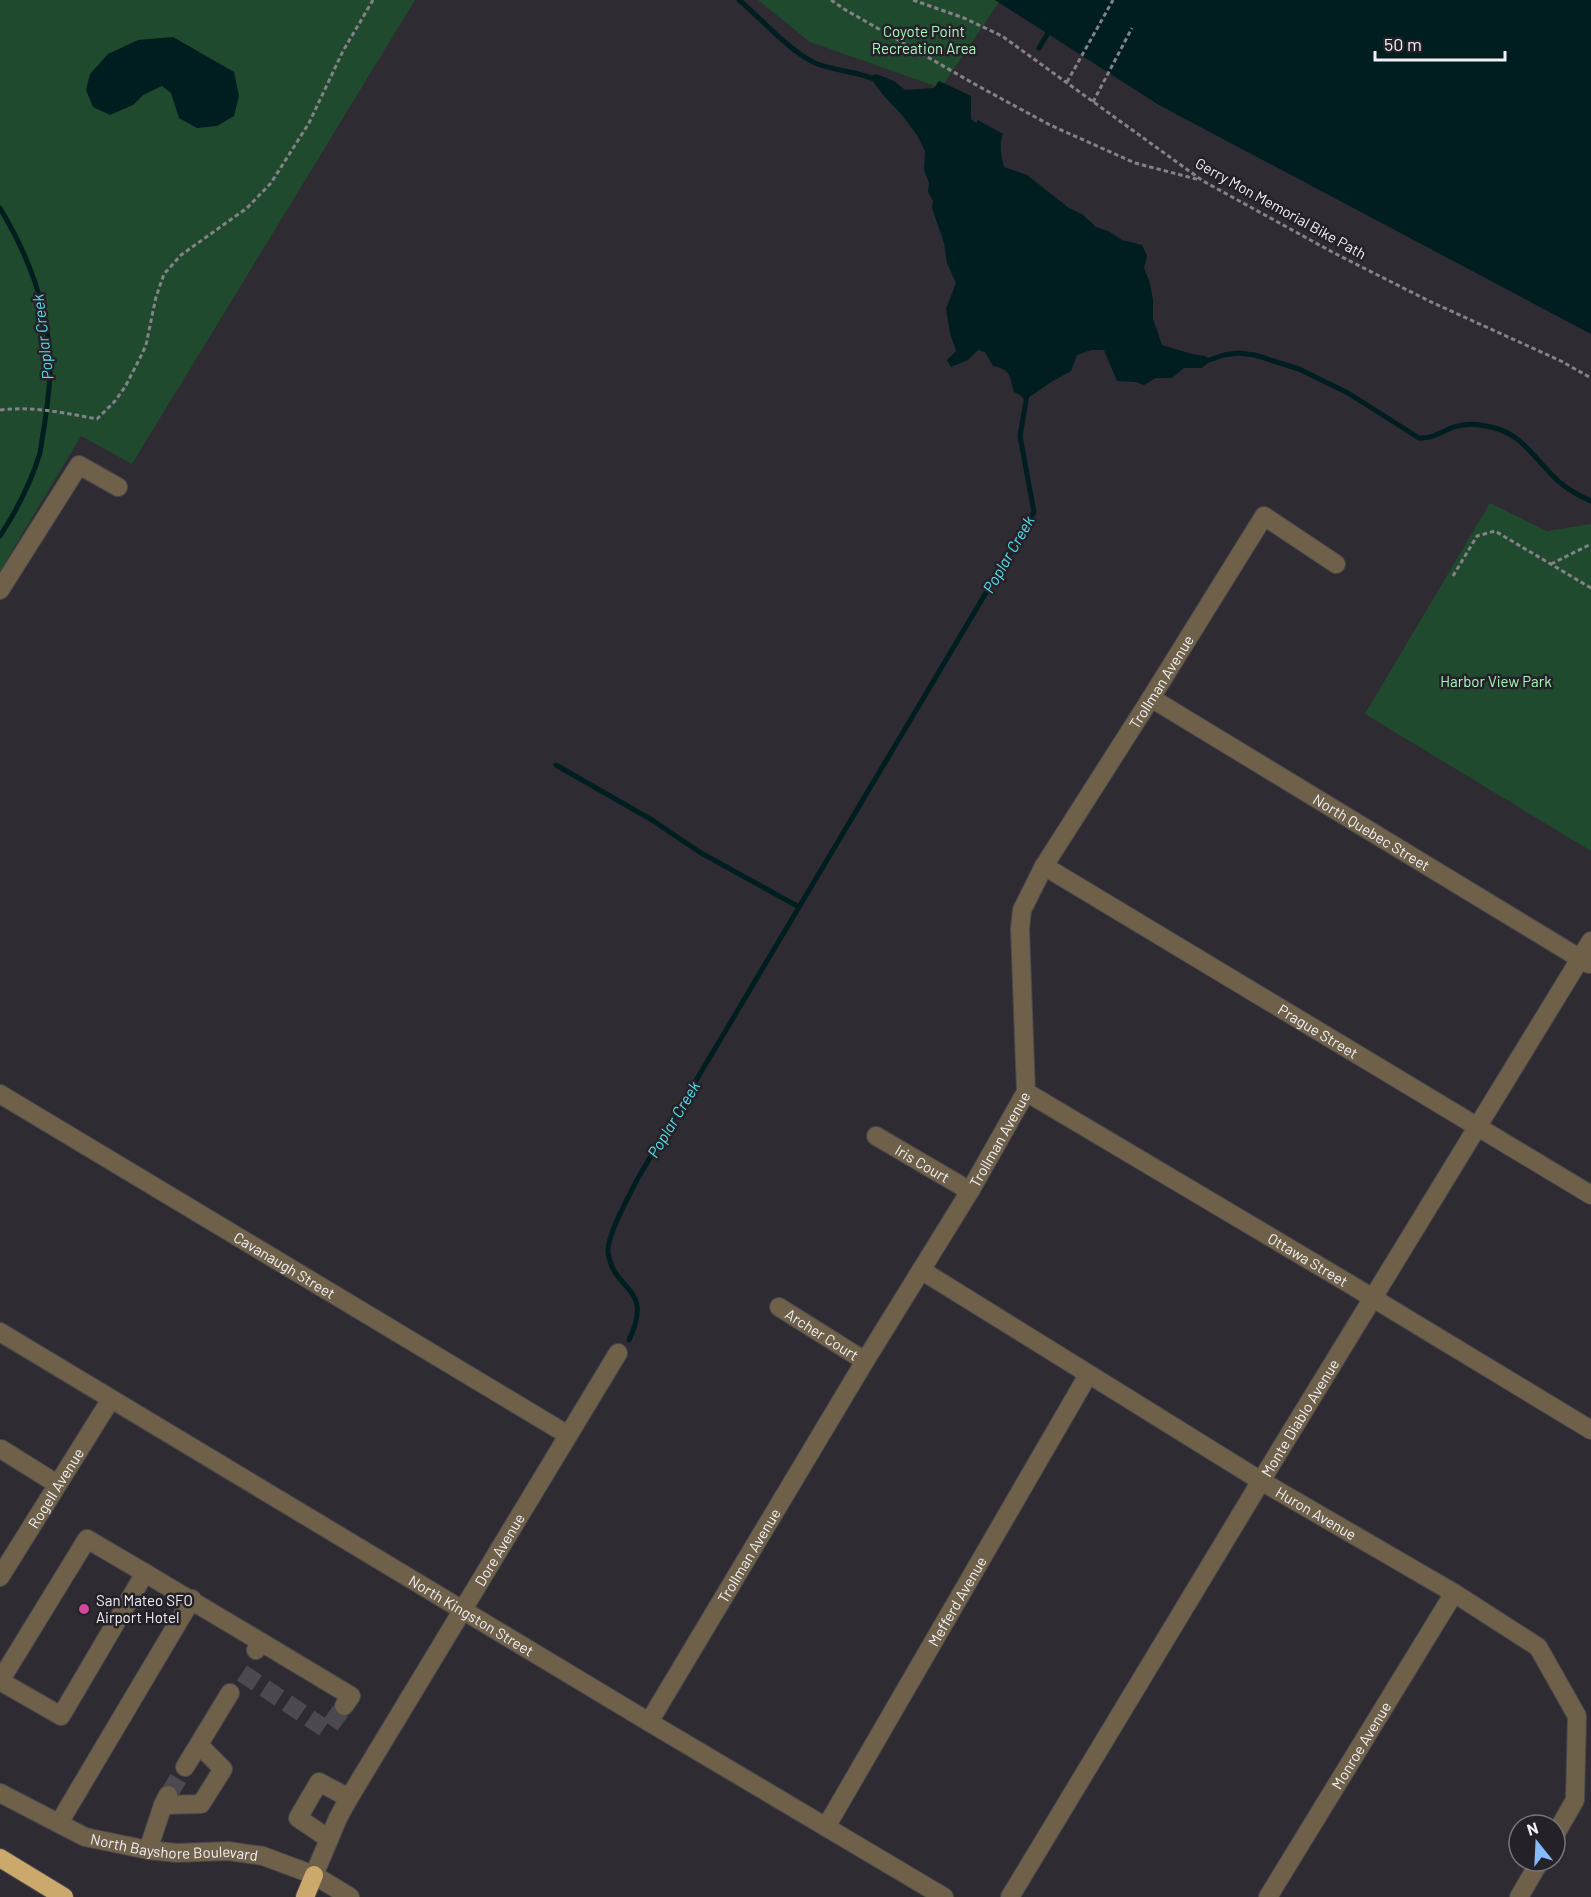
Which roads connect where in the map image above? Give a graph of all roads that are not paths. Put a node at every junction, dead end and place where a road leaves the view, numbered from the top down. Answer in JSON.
{"nodes":[{"id":1,"x":118,"y":487,"type":"dead end"},
{"id":2,"x":1336,"y":564,"type":"dead end"},
{"id":3,"x":0,"y":590,"type":"edge"},
{"id":4,"x":1151,"y":699,"type":"junction"},
{"id":5,"x":1044,"y":866,"type":"junction"},
{"id":6,"x":1591,"y":942,"type":"edge"},
{"id":7,"x":1586,"y":962,"type":"edge"},
{"id":8,"x":1026,"y":1092,"type":"junction"},
{"id":9,"x":0,"y":1094,"type":"edge"},
{"id":10,"x":1479,"y":1126,"type":"junction"},
{"id":11,"x":876,"y":1136,"type":"dead end"},
{"id":12,"x":970,"y":1191,"type":"junction"},
{"id":13,"x":1591,"y":1195,"type":"edge"},
{"id":14,"x":921,"y":1270,"type":"junction"},
{"id":15,"x":1374,"y":1298,"type":"junction"},
{"id":16,"x":779,"y":1307,"type":"dead end"},
{"id":17,"x":0,"y":1332,"type":"edge"},
{"id":18,"x":618,"y":1353,"type":"dead end"},
{"id":19,"x":865,"y":1361,"type":"junction"},
{"id":20,"x":1088,"y":1375,"type":"junction"},
{"id":21,"x":111,"y":1399,"type":"junction"},
{"id":22,"x":1591,"y":1430,"type":"edge"},
{"id":23,"x":568,"y":1435,"type":"junction"},
{"id":24,"x":1,"y":1449,"type":"edge"},
{"id":25,"x":1261,"y":1481,"type":"junction"},
{"id":26,"x":57,"y":1484,"type":"junction"},
{"id":27,"x":2,"y":1568,"type":"edge"},
{"id":28,"x":145,"y":1573,"type":"junction"},
{"id":29,"x":1454,"y":1593,"type":"junction"},
{"id":30,"x":192,"y":1599,"type":"junction"},
{"id":31,"x":463,"y":1610,"type":"junction"},
{"id":32,"x":0,"y":1681,"type":"edge"},
{"id":33,"x":230,"y":1693,"type":"dead end"},
{"id":34,"x":344,"y":1706,"type":"dead end"},
{"id":35,"x":1584,"y":1714,"type":"edge"},
{"id":36,"x":649,"y":1722,"type":"junction"},
{"id":37,"x":199,"y":1745,"type":"junction"},
{"id":38,"x":185,"y":1767,"type":"tunnel mouth"},
{"id":39,"x":0,"y":1793,"type":"edge"},
{"id":40,"x":349,"y":1798,"type":"junction"},
{"id":41,"x":1567,"y":1814,"type":"edge"},
{"id":42,"x":58,"y":1823,"type":"junction"},
{"id":43,"x":826,"y":1827,"type":"junction"},
{"id":44,"x":329,"y":1839,"type":"junction"},
{"id":45,"x":148,"y":1850,"type":"junction"},
{"id":46,"x":0,"y":1858,"type":"edge"},
{"id":47,"x":1533,"y":1873,"type":"edge"},
{"id":48,"x":314,"y":1875,"type":"junction"},
{"id":49,"x":64,"y":1897,"type":"edge"},
{"id":50,"x":305,"y":1897,"type":"edge"},
{"id":51,"x":350,"y":1897,"type":"edge"},
{"id":52,"x":944,"y":1897,"type":"edge"},
{"id":53,"x":1010,"y":1897,"type":"edge"},
{"id":54,"x":1268,"y":1897,"type":"edge"},
{"id":55,"x":1519,"y":1897,"type":"edge"}],
"edges":[{"from":1,"to":3,"type":"street"},
{"from":2,"to":4,"type":"street","name":"Trollman Avenue"},
{"from":4,"to":5,"type":"street","name":"Trollman Avenue"},
{"from":4,"to":7,"type":"street","name":"North Quebec Street"},
{"from":5,"to":8,"type":"street","name":"Trollman Avenue"},
{"from":5,"to":10,"type":"street","name":"Prague Street"},
{"from":6,"to":7,"type":"street","name":"Monte Diablo Avenue"},
{"from":7,"to":10,"type":"street","name":"Monte Diablo Avenue"},
{"from":8,"to":12,"type":"street","name":"Trollman Avenue"},
{"from":8,"to":15,"type":"street","name":"Ottawa Street"},
{"from":9,"to":23,"type":"street","name":"Cavanaugh Street"},
{"from":10,"to":13,"type":"street","name":"Prague Street"},
{"from":10,"to":15,"type":"street","name":"Monte Diablo Avenue"},
{"from":11,"to":12,"type":"street","name":"Iris Court"},
{"from":12,"to":14,"type":"street","name":"Trollman Avenue"},
{"from":14,"to":19,"type":"street","name":"Trollman Avenue"},
{"from":14,"to":20,"type":"street","name":"Huron Avenue"},
{"from":15,"to":22,"type":"street","name":"Ottawa Street"},
{"from":15,"to":25,"type":"street","name":"Monte Diablo Avenue"},
{"from":16,"to":19,"type":"street","name":"Archer Court"},
{"from":17,"to":21,"type":"street","name":"North Kingston Street"},
{"from":18,"to":23,"type":"street","name":"Dore Avenue"},
{"from":19,"to":36,"type":"street","name":"Trollman Avenue"},
{"from":20,"to":25,"type":"street","name":"Huron Avenue"},
{"from":20,"to":43,"type":"street","name":"Mefferd Avenue"},
{"from":21,"to":26,"type":"street","name":"Rogell Avenue"},
{"from":21,"to":31,"type":"street","name":"North Kingston Street"},
{"from":23,"to":31,"type":"street","name":"Dore Avenue"},
{"from":24,"to":26,"type":"street"},
{"from":25,"to":29,"type":"street","name":"Huron Avenue"},
{"from":25,"to":53,"type":"street","name":"Monte Diablo Avenue"},
{"from":26,"to":27,"type":"street","name":"Rogell Avenue"},
{"from":28,"to":30,"type":"street"},
{"from":28,"to":32,"type":"street"},
{"from":28,"to":32,"type":"street"},
{"from":29,"to":35,"type":"street","name":"Huron Avenue"},
{"from":29,"to":54,"type":"street","name":"Monroe Avenue"},
{"from":30,"to":34,"type":"street"},
{"from":30,"to":42,"type":"street"},
{"from":31,"to":36,"type":"street","name":"North Kingston Street"},
{"from":31,"to":40,"type":"street","name":"Dore Avenue"},
{"from":33,"to":37,"type":"street"},
{"from":35,"to":41,"type":"street","name":"Huron Avenue"},
{"from":36,"to":43,"type":"street","name":"North Kingston Street"},
{"from":37,"to":38,"type":"street"},
{"from":37,"to":45,"type":"street"},
{"from":39,"to":42,"type":"street","name":"North Bayshore Boulevard"},
{"from":40,"to":44,"type":"street","name":"Dore Avenue"},
{"from":40,"to":44,"type":"street"},
{"from":42,"to":45,"type":"street","name":"North Bayshore Boulevard"},
{"from":43,"to":52,"type":"street","name":"North Kingston Street"},
{"from":44,"to":48,"type":"street","name":"Dore Avenue"},
{"from":45,"to":48,"type":"street","name":"North Bayshore Boulevard"},
{"from":46,"to":49,"type":"highway"},
{"from":47,"to":55,"type":"street"},
{"from":48,"to":50,"type":"highway"},
{"from":48,"to":51,"type":"street","name":"North Bayshore Boulevard"}]}
